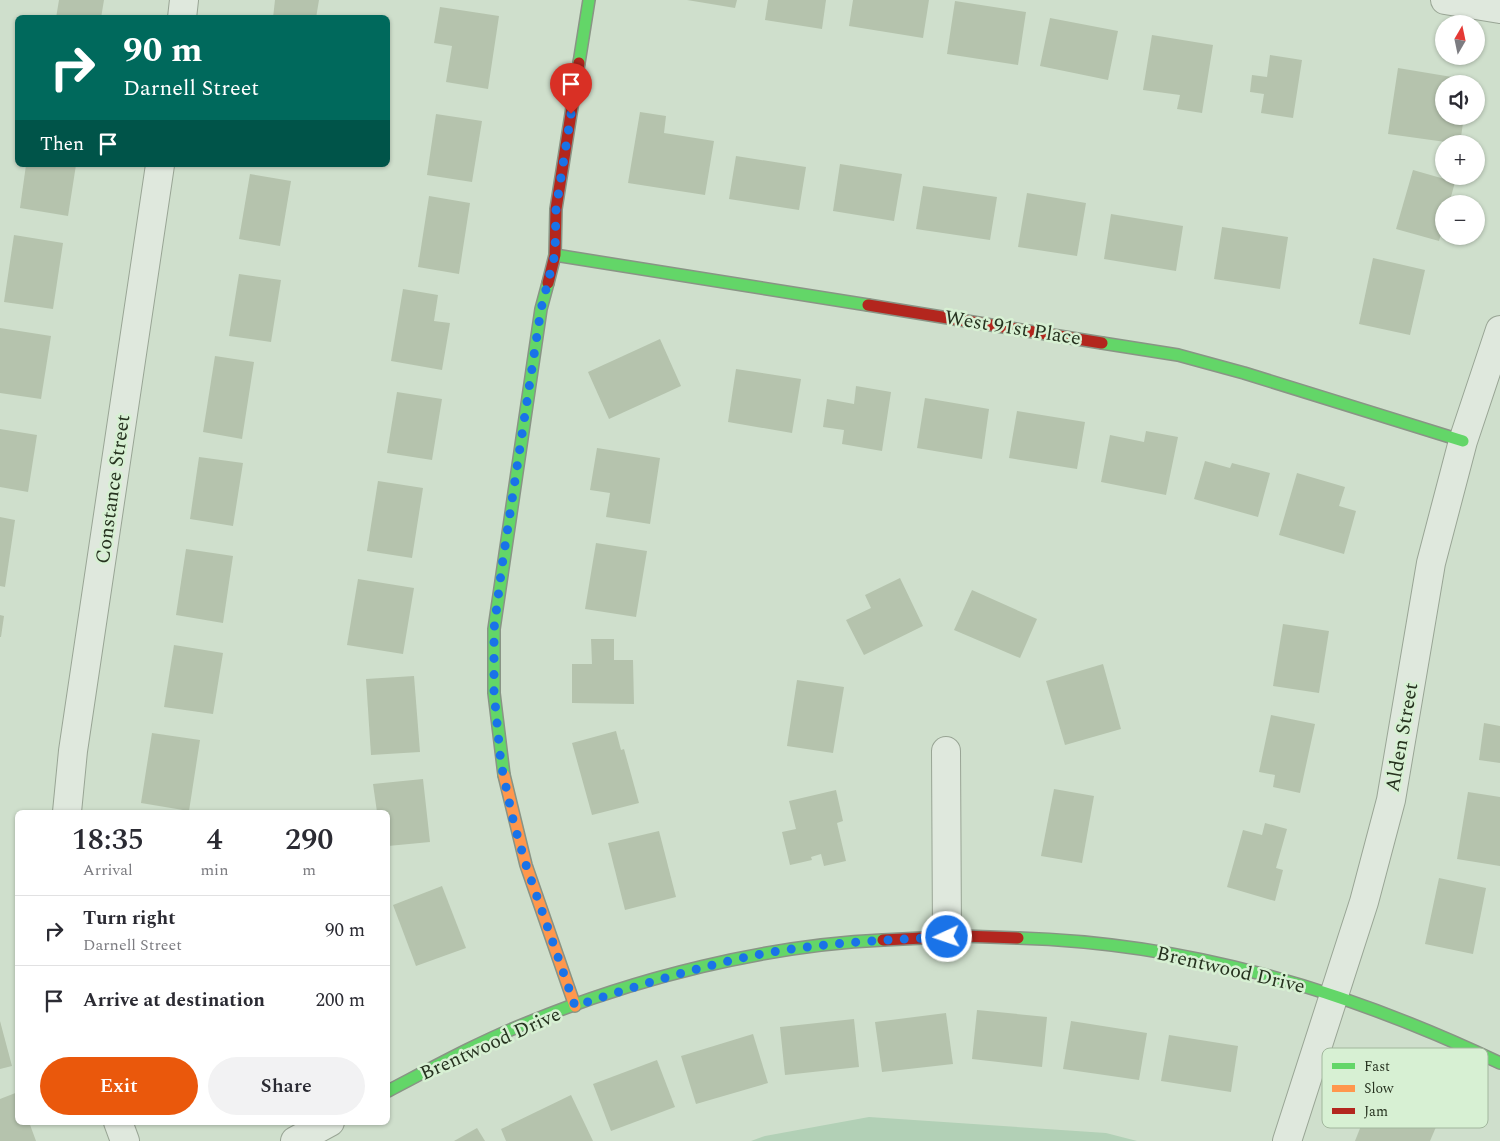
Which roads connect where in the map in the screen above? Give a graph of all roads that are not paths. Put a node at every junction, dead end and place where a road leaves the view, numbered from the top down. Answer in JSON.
{"nodes":[{"id":1,"x":184,"y":0,"type":"edge"},
{"id":2,"x":589,"y":0,"type":"edge"},
{"id":3,"x":1445,"y":0,"type":"edge"},
{"id":4,"x":1500,"y":9,"type":"edge"},
{"id":5,"x":182,"y":15,"type":"edge"},
{"id":6,"x":160,"y":167,"type":"edge"},
{"id":7,"x":555,"y":254,"type":"junction"},
{"id":8,"x":1500,"y":330,"type":"edge"},
{"id":9,"x":1463,"y":441,"type":"junction"},
{"id":10,"x":946,"y":751,"type":"dead end"},
{"id":11,"x":67,"y":810,"type":"edge"},
{"id":12,"x":947,"y":937,"type":"junction"},
{"id":13,"x":1334,"y":995,"type":"junction"},
{"id":14,"x":575,"y":1006,"type":"junction"},
{"id":15,"x":1466,"y":1048,"type":"edge"},
{"id":16,"x":1488,"y":1058,"type":"edge"},
{"id":17,"x":1500,"y":1063,"type":"edge"},
{"id":18,"x":390,"y":1091,"type":"edge"},
{"id":19,"x":119,"y":1125,"type":"edge"},
{"id":20,"x":324,"y":1125,"type":"edge"},
{"id":21,"x":125,"y":1141,"type":"edge"},
{"id":22,"x":295,"y":1141,"type":"edge"},
{"id":23,"x":1287,"y":1141,"type":"edge"}],
"edges":[{"from":1,"to":5,"type":"street"},
{"from":2,"to":7,"type":"street"},
{"from":3,"to":4,"type":"street"},
{"from":6,"to":11,"type":"street","name":"Constance Street"},
{"from":7,"to":9,"type":"street","name":"West 91st Place"},
{"from":7,"to":14,"type":"street"},
{"from":8,"to":9,"type":"street","name":"Alden Street"},
{"from":9,"to":13,"type":"street","name":"Alden Street"},
{"from":10,"to":12,"type":"street"},
{"from":12,"to":13,"type":"street","name":"Brentwood Drive"},
{"from":12,"to":14,"type":"street","name":"Brentwood Drive"},
{"from":13,"to":15,"type":"street","name":"Brentwood Drive"},
{"from":13,"to":23,"type":"street","name":"Alden Street"},
{"from":14,"to":18,"type":"street","name":"Brentwood Drive"},
{"from":16,"to":17,"type":"street","name":"Brentwood Drive"},
{"from":19,"to":21,"type":"street"},
{"from":20,"to":22,"type":"street"}]}
